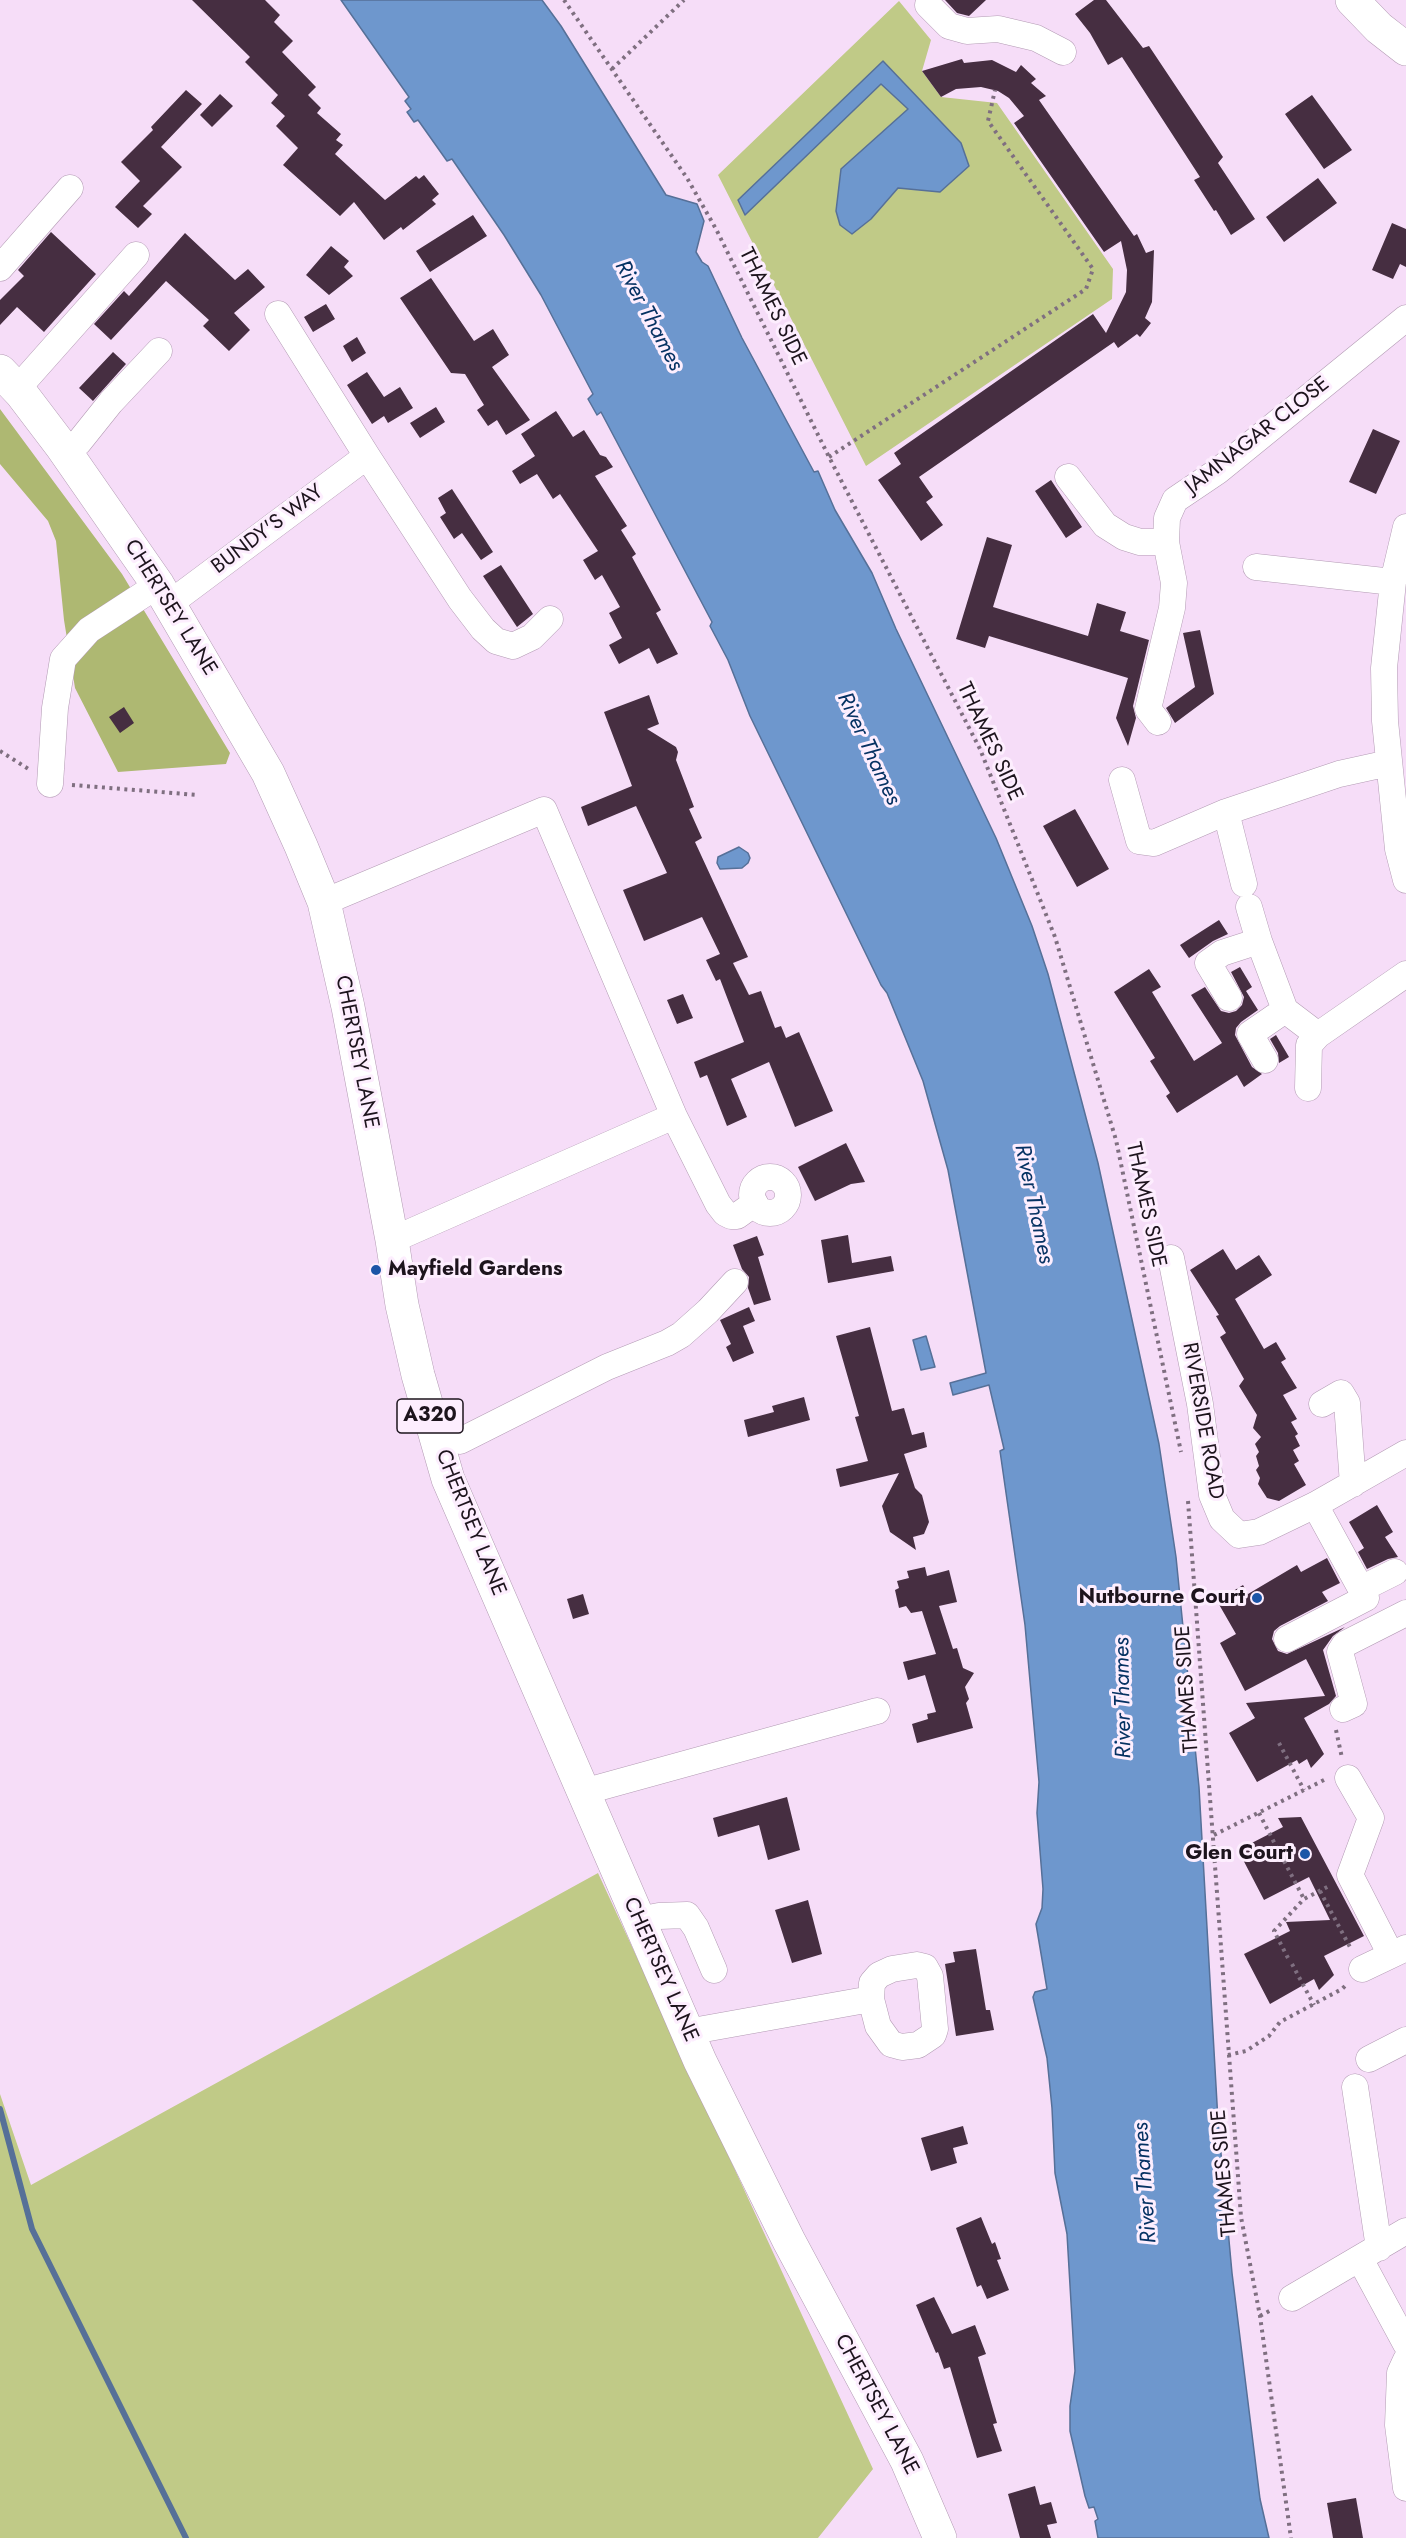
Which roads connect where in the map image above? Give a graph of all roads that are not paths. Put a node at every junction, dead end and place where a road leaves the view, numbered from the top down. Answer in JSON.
{"nodes":[{"id":1,"x":1352,"y":0,"type":"edge"},
{"id":2,"x":934,"y":5,"type":"edge"},
{"id":3,"x":1406,"y":49,"type":"edge"},
{"id":4,"x":1063,"y":52,"type":"dead end"},
{"id":5,"x":70,"y":188,"type":"dead end"},
{"id":6,"x":136,"y":255,"type":"dead end"},
{"id":7,"x":0,"y":268,"type":"edge"},
{"id":8,"x":278,"y":314,"type":"dead end"},
{"id":9,"x":1406,"y":318,"type":"edge"},
{"id":10,"x":159,"y":351,"type":"dead end"},
{"id":11,"x":8,"y":380,"type":"edge"},
{"id":12,"x":66,"y":453,"type":"junction"},
{"id":13,"x":367,"y":456,"type":"junction"},
{"id":14,"x":1068,"y":477,"type":"dead end"},
{"id":15,"x":1406,"y":527,"type":"edge"},
{"id":16,"x":1166,"y":542,"type":"junction"},
{"id":17,"x":1256,"y":567,"type":"dead end"},
{"id":18,"x":1392,"y":582,"type":"junction"},
{"id":19,"x":163,"y":595,"type":"junction"},
{"id":20,"x":550,"y":619,"type":"dead end"},
{"id":21,"x":1158,"y":722,"type":"dead end"},
{"id":22,"x":1389,"y":764,"type":"junction"},
{"id":23,"x":1122,"y":780,"type":"dead end"},
{"id":24,"x":50,"y":784,"type":"road end"},
{"id":25,"x":1226,"y":812,"type":"junction"},
{"id":26,"x":1406,"y":880,"type":"edge"},
{"id":27,"x":324,"y":902,"type":"junction"},
{"id":28,"x":1259,"y":942,"type":"junction"},
{"id":29,"x":1406,"y":974,"type":"edge"},
{"id":30,"x":1229,"y":998,"type":"dead end"},
{"id":31,"x":1285,"y":1010,"type":"junction"},
{"id":32,"x":1318,"y":1035,"type":"junction"},
{"id":33,"x":1265,"y":1060,"type":"dead end"},
{"id":34,"x":1308,"y":1088,"type":"dead end"},
{"id":35,"x":674,"y":1116,"type":"junction"},
{"id":36,"x":755,"y":1203,"type":"dead end"},
{"id":37,"x":392,"y":1240,"type":"junction"},
{"id":38,"x":1171,"y":1258,"type":"dead end"},
{"id":39,"x":735,"y":1282,"type":"dead end"},
{"id":40,"x":1322,"y":1404,"type":"dead end"},
{"id":41,"x":460,"y":1441,"type":"dead end"},
{"id":42,"x":1406,"y":1453,"type":"edge"},
{"id":43,"x":1353,"y":1484,"type":"junction"},
{"id":44,"x":1315,"y":1505,"type":"junction"},
{"id":45,"x":1395,"y":1572,"type":"dead end"},
{"id":46,"x":1361,"y":1589,"type":"junction"},
{"id":47,"x":1406,"y":1613,"type":"edge"},
{"id":48,"x":1287,"y":1639,"type":"dead end"},
{"id":49,"x":1343,"y":1709,"type":"road end"},
{"id":50,"x":877,"y":1711,"type":"dead end"},
{"id":51,"x":1347,"y":1773,"type":"road end"},
{"id":52,"x":583,"y":1792,"type":"junction"},
{"id":53,"x":639,"y":1920,"type":"junction"},
{"id":54,"x":1398,"y":1951,"type":"edge"},
{"id":55,"x":1362,"y":1969,"type":"road end"},
{"id":56,"x":714,"y":1970,"type":"dead end"},
{"id":57,"x":872,"y":1999,"type":"dead end"},
{"id":58,"x":687,"y":2032,"type":"junction"},
{"id":59,"x":1406,"y":2040,"type":"edge"},
{"id":60,"x":1370,"y":2060,"type":"dead end"},
{"id":61,"x":1355,"y":2087,"type":"dead end"},
{"id":62,"x":1406,"y":2231,"type":"edge"},
{"id":63,"x":1370,"y":2253,"type":"junction"},
{"id":64,"x":1292,"y":2298,"type":"dead end"},
{"id":65,"x":1406,"y":2344,"type":"edge"},
{"id":66,"x":1406,"y":2360,"type":"edge"},
{"id":67,"x":1406,"y":2488,"type":"edge"},
{"id":68,"x":940,"y":2538,"type":"edge"}],
"edges":[{"from":1,"to":3,"type":"main road"},
{"from":2,"to":4,"type":"street"},
{"from":5,"to":7,"type":"street"},
{"from":6,"to":11,"type":"street"},
{"from":8,"to":13,"type":"street"},
{"from":9,"to":16,"type":"street","name":"JAMNAGAR CLOSE"},
{"from":10,"to":12,"type":"street"},
{"from":11,"to":12,"type":"main road","name":"CHERTSEY LANE","number":"A320"},
{"from":12,"to":19,"type":"main road","name":"CHERTSEY LANE","number":"A320"},
{"from":13,"to":19,"type":"street","name":"BUNDY'S WAY"},
{"from":13,"to":20,"type":"street"},
{"from":14,"to":16,"type":"street"},
{"from":15,"to":18,"type":"street"},
{"from":16,"to":21,"type":"street","name":"JAMNAGAR CLOSE"},
{"from":17,"to":18,"type":"street"},
{"from":18,"to":22,"type":"street"},
{"from":19,"to":24,"type":"street","name":"BUNDY'S WAY"},
{"from":19,"to":27,"type":"main road","name":"CHERTSEY LANE","number":"A320"},
{"from":22,"to":25,"type":"street"},
{"from":22,"to":26,"type":"street"},
{"from":23,"to":25,"type":"street"},
{"from":25,"to":28,"type":"street"},
{"from":27,"to":35,"type":"street"},
{"from":27,"to":37,"type":"main road","name":"CHERTSEY LANE","number":"A320"},
{"from":28,"to":30,"type":"street"},
{"from":28,"to":31,"type":"street"},
{"from":29,"to":32,"type":"street"},
{"from":31,"to":32,"type":"street"},
{"from":31,"to":33,"type":"street"},
{"from":32,"to":34,"type":"street"},
{"from":35,"to":36,"type":"street"},
{"from":35,"to":37,"type":"street"},
{"from":37,"to":52,"type":"main road","name":"CHERTSEY LANE","number":"A320"},
{"from":38,"to":44,"type":"street","name":"RIVERSIDE ROAD"},
{"from":39,"to":41,"type":"street"},
{"from":40,"to":43,"type":"street"},
{"from":42,"to":43,"type":"street","name":"RIVERSIDE ROAD"},
{"from":43,"to":44,"type":"street","name":"RIVERSIDE ROAD"},
{"from":44,"to":46,"type":"street"},
{"from":45,"to":46,"type":"street"},
{"from":46,"to":48,"type":"street"},
{"from":47,"to":49,"type":"street"},
{"from":50,"to":52,"type":"street"},
{"from":51,"to":54,"type":"street"},
{"from":52,"to":53,"type":"main road","name":"CHERTSEY LANE","number":"A320"},
{"from":53,"to":56,"type":"street"},
{"from":53,"to":58,"type":"main road","name":"CHERTSEY LANE","number":"A320"},
{"from":54,"to":55,"type":"street"},
{"from":57,"to":58,"type":"street"},
{"from":58,"to":68,"type":"main road","name":"CHERTSEY LANE","number":"A320"},
{"from":59,"to":60,"type":"street"},
{"from":61,"to":63,"type":"street"},
{"from":62,"to":63,"type":"street"},
{"from":63,"to":64,"type":"street"},
{"from":63,"to":65,"type":"street"},
{"from":66,"to":67,"type":"street"}]}
